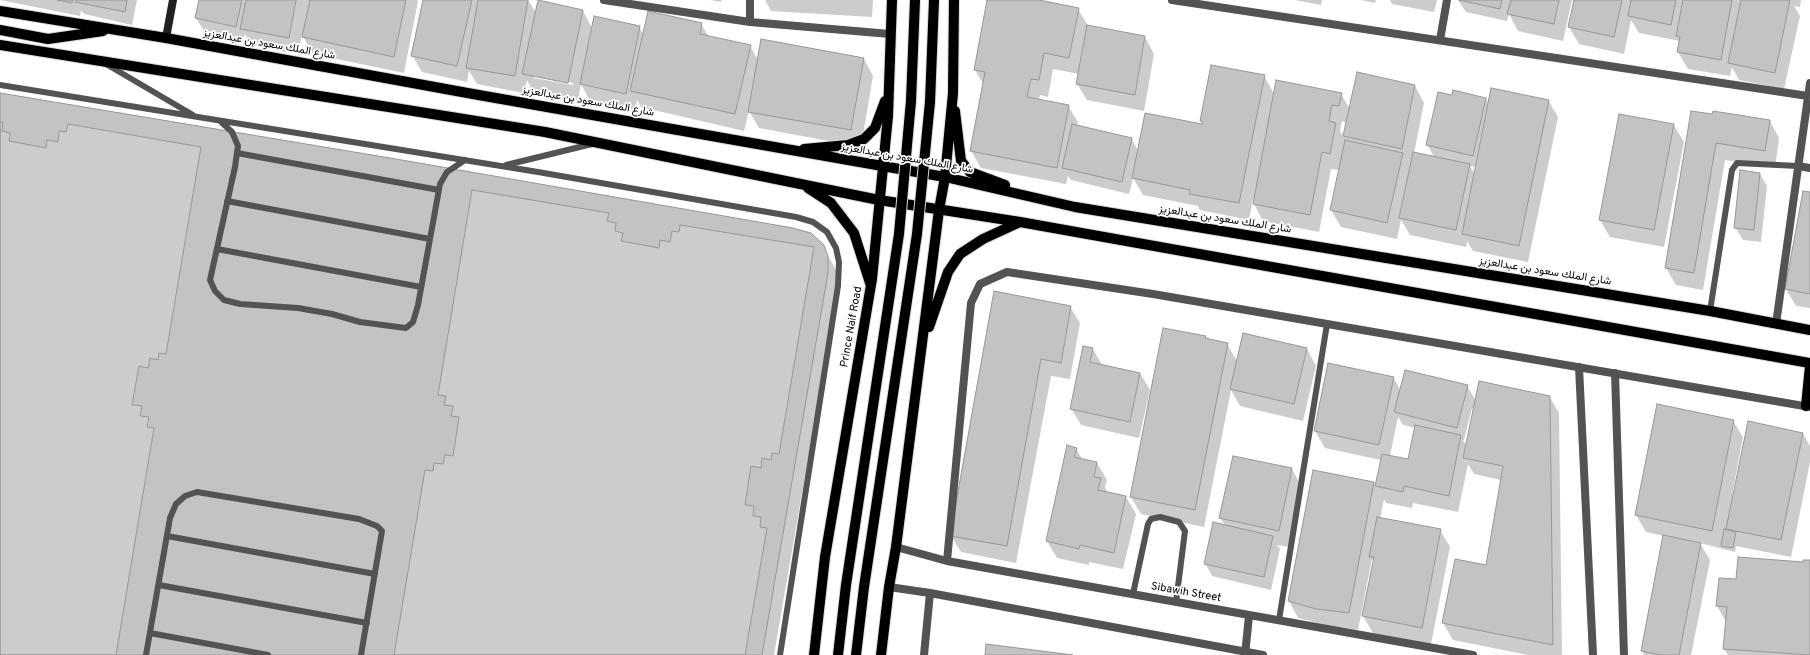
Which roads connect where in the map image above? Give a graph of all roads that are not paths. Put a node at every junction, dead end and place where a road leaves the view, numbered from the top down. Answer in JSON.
{"nodes":[{"id":1,"x":172,"y":0,"type":"edge"},
{"id":2,"x":604,"y":0,"type":"edge"},
{"id":3,"x":750,"y":0,"type":"edge"},
{"id":4,"x":892,"y":0,"type":"edge"},
{"id":5,"x":915,"y":0,"type":"edge"},
{"id":6,"x":934,"y":0,"type":"edge"},
{"id":7,"x":954,"y":0,"type":"edge"},
{"id":8,"x":1172,"y":0,"type":"edge"},
{"id":9,"x":1447,"y":0,"type":"edge"},
{"id":10,"x":0,"y":12,"type":"edge"},
{"id":11,"x":750,"y":22,"type":"junction"},
{"id":12,"x":0,"y":30,"type":"edge"},
{"id":13,"x":115,"y":30,"type":"junction"},
{"id":14,"x":890,"y":34,"type":"junction"},
{"id":15,"x":166,"y":38,"type":"junction"},
{"id":16,"x":1440,"y":40,"type":"junction"},
{"id":17,"x":0,"y":45,"type":"edge"},
{"id":18,"x":99,"y":60,"type":"junction"},
{"id":19,"x":1810,"y":83,"type":"edge"},
{"id":20,"x":0,"y":85,"type":"edge"},
{"id":21,"x":889,"y":92,"type":"junction"},
{"id":22,"x":952,"y":93,"type":"junction"},
{"id":23,"x":1808,"y":96,"type":"junction"},
{"id":24,"x":198,"y":117,"type":"junction"},
{"id":25,"x":220,"y":121,"type":"junction"},
{"id":26,"x":596,"y":143,"type":"junction"},
{"id":27,"x":790,"y":150,"type":"junction"},
{"id":28,"x":237,"y":153,"type":"junction"},
{"id":29,"x":465,"y":160,"type":"junction"},
{"id":30,"x":502,"y":166,"type":"junction"},
{"id":31,"x":884,"y":166,"type":"junction"},
{"id":32,"x":1798,"y":166,"type":"junction"},
{"id":33,"x":1810,"y":168,"type":"edge"},
{"id":34,"x":945,"y":177,"type":"junction"},
{"id":35,"x":803,"y":185,"type":"junction"},
{"id":36,"x":439,"y":190,"type":"junction"},
{"id":37,"x":879,"y":200,"type":"junction"},
{"id":38,"x":227,"y":201,"type":"junction"},
{"id":39,"x":1075,"y":207,"type":"junction"},
{"id":40,"x":939,"y":210,"type":"junction"},
{"id":41,"x":1020,"y":222,"type":"junction"},
{"id":42,"x":430,"y":239,"type":"junction"},
{"id":43,"x":217,"y":250,"type":"junction"},
{"id":44,"x":871,"y":286,"type":"junction"},
{"id":45,"x":421,"y":287,"type":"junction"},
{"id":46,"x":1710,"y":310,"type":"junction"},
{"id":47,"x":1327,"y":324,"type":"junction"},
{"id":48,"x":1776,"y":324,"type":"junction"},
{"id":49,"x":1810,"y":330,"type":"edge"},
{"id":50,"x":922,"y":346,"type":"junction"},
{"id":51,"x":1810,"y":364,"type":"edge"},
{"id":52,"x":1579,"y":367,"type":"junction"},
{"id":53,"x":1615,"y":373,"type":"junction"},
{"id":54,"x":1808,"y":406,"type":"edge"},
{"id":55,"x":167,"y":536,"type":"junction"},
{"id":56,"x":896,"y":547,"type":"junction"},
{"id":57,"x":947,"y":561,"type":"junction"},
{"id":58,"x":375,"y":574,"type":"junction"},
{"id":59,"x":159,"y":585,"type":"junction"},
{"id":60,"x":889,"y":587,"type":"junction"},
{"id":61,"x":930,"y":593,"type":"junction"},
{"id":62,"x":1134,"y":594,"type":"junction"},
{"id":63,"x":1176,"y":602,"type":"junction"},
{"id":64,"x":1249,"y":616,"type":"junction"},
{"id":65,"x":1279,"y":620,"type":"junction"},
{"id":66,"x":367,"y":623,"type":"junction"},
{"id":67,"x":150,"y":633,"type":"junction"},
{"id":68,"x":1214,"y":651,"type":"edge"},
{"id":69,"x":1245,"y":653,"type":"edge"},
{"id":70,"x":1450,"y":653,"type":"edge"},
{"id":71,"x":146,"y":655,"type":"edge"},
{"id":72,"x":268,"y":655,"type":"edge"},
{"id":73,"x":361,"y":655,"type":"edge"},
{"id":74,"x":780,"y":655,"type":"edge"},
{"id":75,"x":814,"y":655,"type":"edge"},
{"id":76,"x":838,"y":655,"type":"edge"},
{"id":77,"x":856,"y":655,"type":"edge"},
{"id":78,"x":881,"y":655,"type":"edge"},
{"id":79,"x":924,"y":655,"type":"edge"},
{"id":80,"x":1264,"y":655,"type":"edge"},
{"id":81,"x":1473,"y":655,"type":"edge"},
{"id":82,"x":1593,"y":655,"type":"edge"},
{"id":83,"x":1624,"y":655,"type":"edge"}],
"edges":[{"from":1,"to":15,"type":"street"},
{"from":2,"to":11,"type":"street"},
{"from":3,"to":11,"type":"street"},
{"from":4,"to":14,"type":"main road","name":"Prince Naif Road"},
{"from":5,"to":76,"type":"main road","bridge":true},
{"from":6,"to":77,"type":"main road","bridge":true},
{"from":7,"to":22,"type":"main road"},
{"from":8,"to":16,"type":"street"},
{"from":9,"to":16,"type":"street"},
{"from":10,"to":13,"type":"main road","name":"شارع الملك سعود بن عبدالعزيز"},
{"from":11,"to":14,"type":"street"},
{"from":12,"to":13,"type":"main road"},
{"from":13,"to":15,"type":"main road","name":"شارع الملك سعود بن عبدالعزيز"},
{"from":14,"to":21,"type":"main road","name":"Prince Naif Road"},
{"from":15,"to":27,"type":"main road","name":"شارع الملك سعود بن عبدالعزيز"},
{"from":16,"to":23,"type":"street"},
{"from":17,"to":18,"type":"main road"},
{"from":18,"to":24,"type":"lane"},
{"from":18,"to":26,"type":"main road"},
{"from":19,"to":23,"type":"street"},
{"from":20,"to":24,"type":"lane"},
{"from":21,"to":27,"type":"main road"},
{"from":21,"to":31,"type":"main road","name":"Prince Naif Road"},
{"from":22,"to":34,"type":"main road"},
{"from":22,"to":39,"type":"main road"},
{"from":23,"to":32,"type":"street"},
{"from":24,"to":25,"type":"lane"},
{"from":25,"to":28,"type":"lane"},
{"from":25,"to":29,"type":"lane"},
{"from":26,"to":30,"type":"lane"},
{"from":26,"to":35,"type":"main road"},
{"from":27,"to":31,"type":"main road","name":"شارع الملك سعود بن عبدالعزيز"},
{"from":28,"to":36,"type":"lane"},
{"from":28,"to":38,"type":"lane"},
{"from":29,"to":30,"type":"lane"},
{"from":29,"to":36,"type":"lane"},
{"from":30,"to":74,"type":"lane"},
{"from":31,"to":34,"type":"main road","name":"شارع الملك سعود بن عبدالعزيز"},
{"from":31,"to":37,"type":"main road","name":"Prince Naif Road"},
{"from":32,"to":33,"type":"street"},
{"from":32,"to":46,"type":"lane"},
{"from":32,"to":48,"type":"street"},
{"from":34,"to":39,"type":"main road","name":"شارع الملك سعود بن عبدالعزيز"},
{"from":34,"to":40,"type":"main road"},
{"from":35,"to":37,"type":"main road"},
{"from":35,"to":44,"type":"main road"},
{"from":36,"to":42,"type":"lane"},
{"from":37,"to":40,"type":"main road"},
{"from":37,"to":44,"type":"main road","name":"Prince Naif Road"},
{"from":38,"to":42,"type":"lane"},
{"from":38,"to":43,"type":"lane"},
{"from":39,"to":46,"type":"main road","name":"شارع الملك سعود بن عبدالعزيز"},
{"from":40,"to":41,"type":"main road"},
{"from":40,"to":50,"type":"main road"},
{"from":41,"to":50,"type":"main road"},
{"from":41,"to":51,"type":"main road"},
{"from":42,"to":45,"type":"lane"},
{"from":43,"to":45,"type":"lane"},
{"from":43,"to":45,"type":"lane"},
{"from":44,"to":75,"type":"main road","name":"Prince Naif Road"},
{"from":46,"to":48,"type":"main road","name":"شارع الملك سعود بن عبدالعزيز"},
{"from":47,"to":52,"type":"street"},
{"from":47,"to":57,"type":"street"},
{"from":47,"to":65,"type":"lane"},
{"from":48,"to":49,"type":"main road","name":"شارع الملك سعود بن عبدالعزيز"},
{"from":50,"to":56,"type":"main road"},
{"from":51,"to":54,"type":"main road"},
{"from":52,"to":53,"type":"street"},
{"from":52,"to":82,"type":"street"},
{"from":53,"to":54,"type":"street"},
{"from":53,"to":83,"type":"street"},
{"from":55,"to":58,"type":"lane"},
{"from":55,"to":58,"type":"lane"},
{"from":55,"to":59,"type":"lane"},
{"from":56,"to":57,"type":"street","name":"Sibawih Street"},
{"from":56,"to":60,"type":"main road"},
{"from":57,"to":62,"type":"street","name":"Sibawih Street"},
{"from":58,"to":66,"type":"lane"},
{"from":59,"to":66,"type":"lane"},
{"from":59,"to":67,"type":"lane"},
{"from":60,"to":61,"type":"street"},
{"from":60,"to":78,"type":"main road"},
{"from":61,"to":68,"type":"street"},
{"from":61,"to":79,"type":"street"},
{"from":62,"to":63,"type":"street","name":"Sibawih Street"},
{"from":62,"to":63,"type":"lane"},
{"from":63,"to":64,"type":"street","name":"Sibawih Street"},
{"from":64,"to":65,"type":"street","name":"Sibawih Street"},
{"from":64,"to":69,"type":"street"},
{"from":65,"to":70,"type":"street","name":"Sibawih Street"},
{"from":66,"to":73,"type":"lane"},
{"from":67,"to":71,"type":"lane"},
{"from":67,"to":72,"type":"lane"},
{"from":68,"to":69,"type":"street"},
{"from":69,"to":80,"type":"street"},
{"from":70,"to":81,"type":"street","name":"Sibawih Street"}]}
